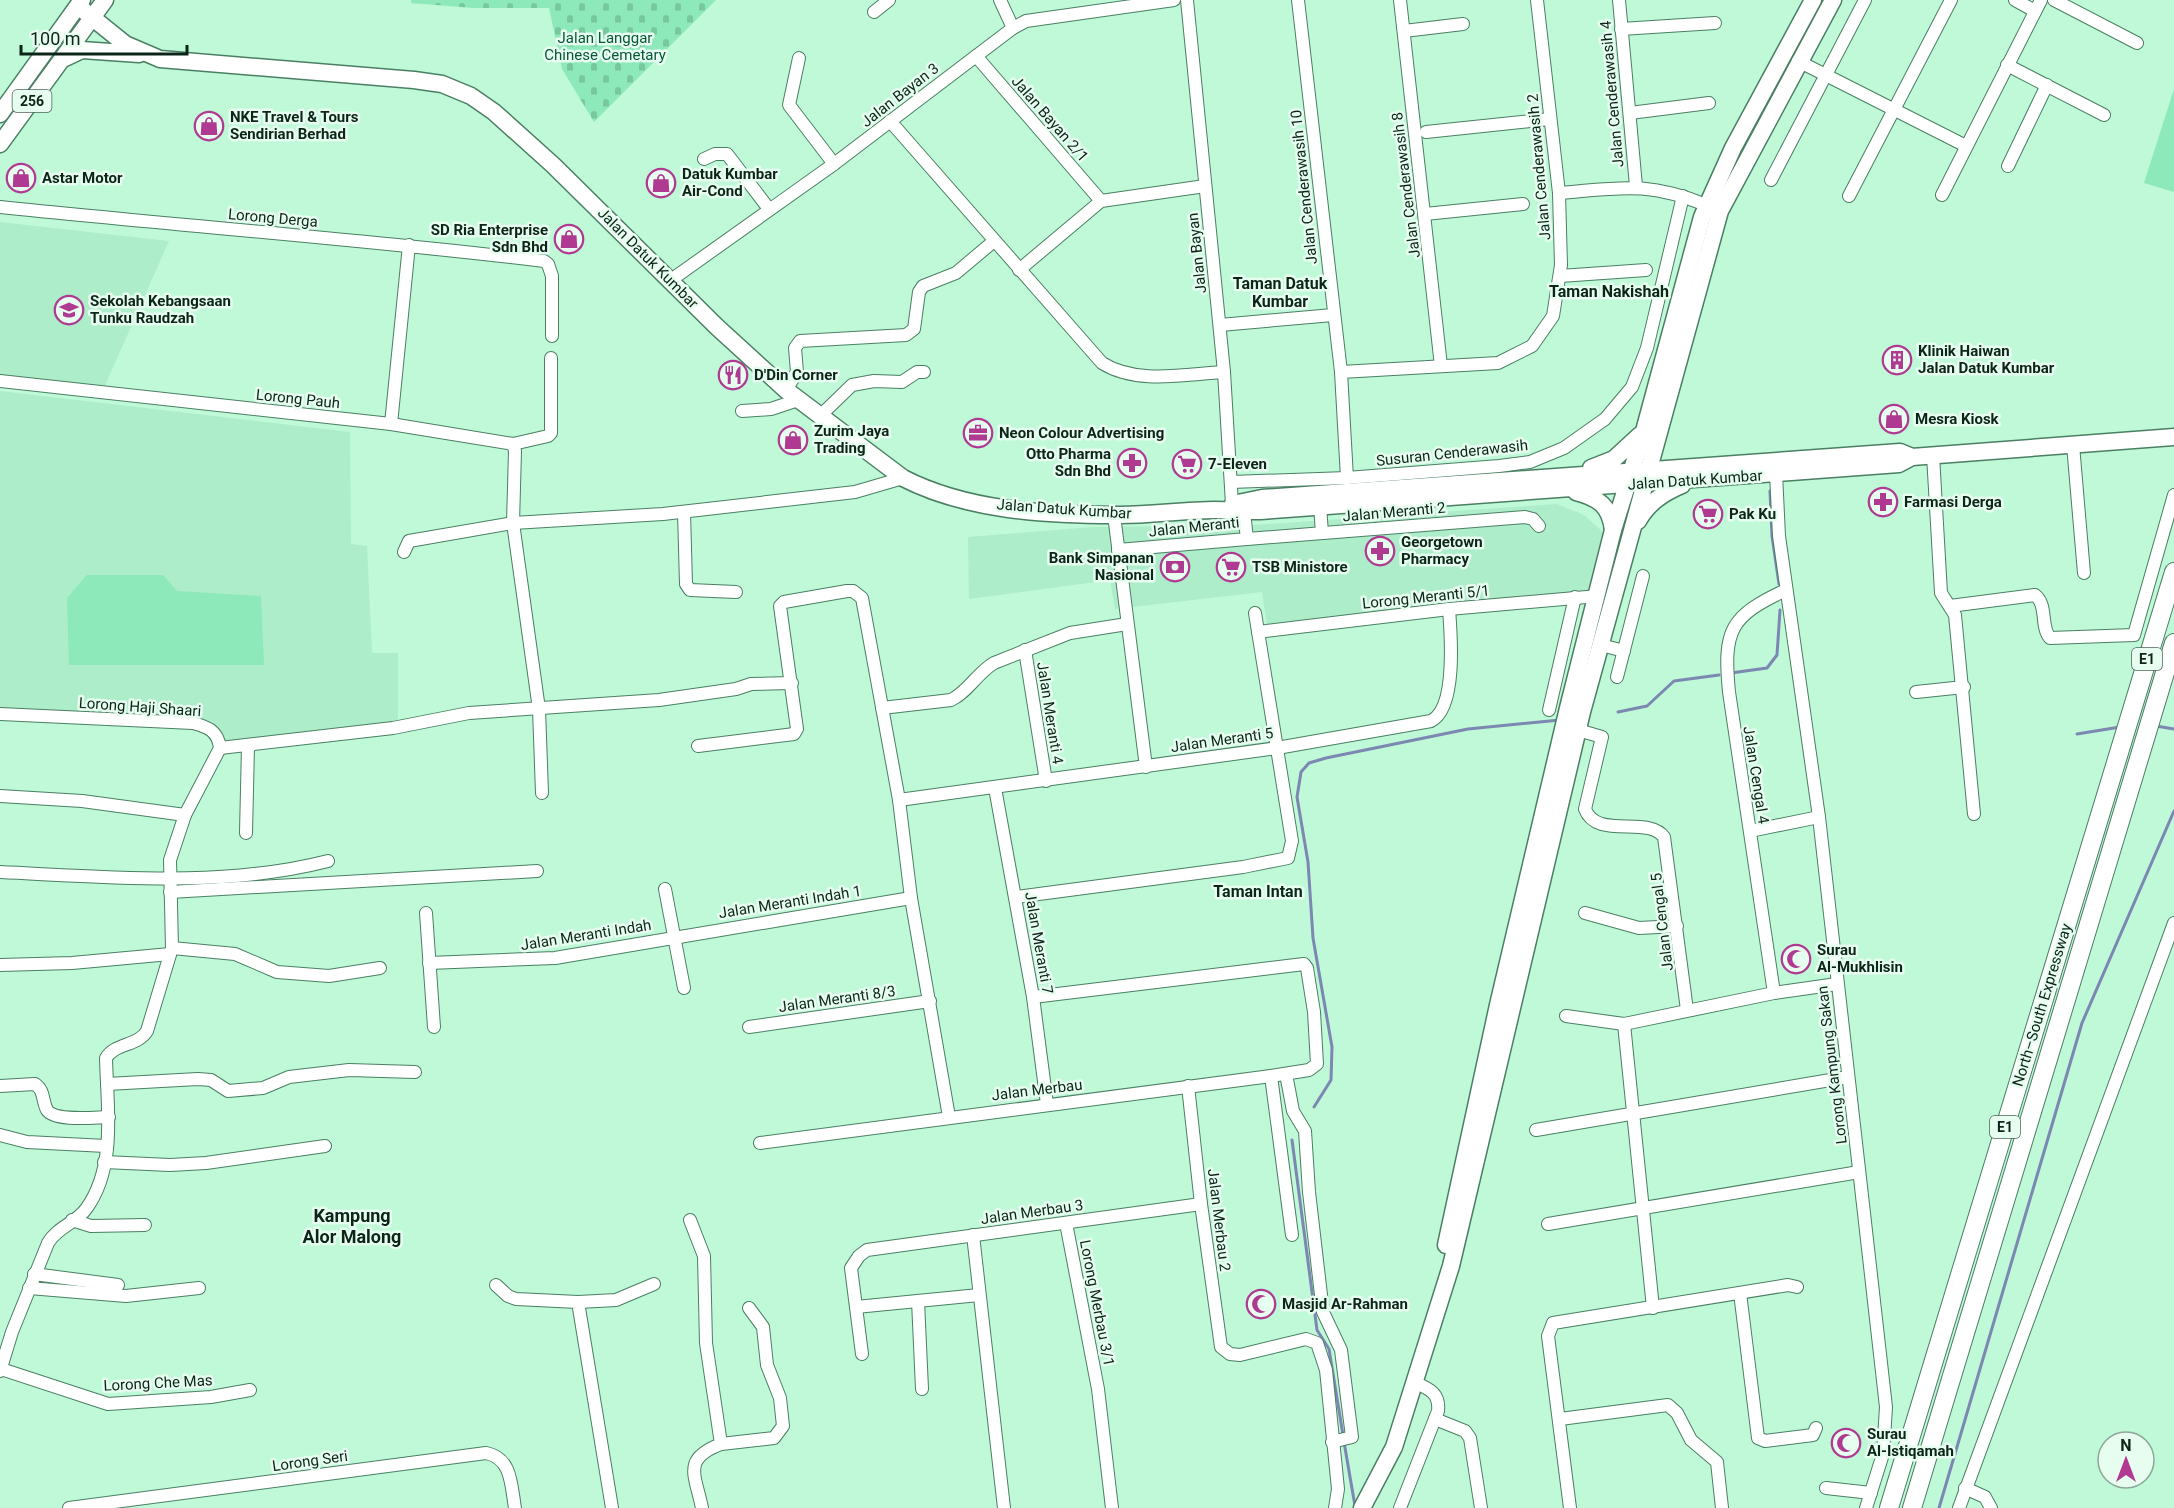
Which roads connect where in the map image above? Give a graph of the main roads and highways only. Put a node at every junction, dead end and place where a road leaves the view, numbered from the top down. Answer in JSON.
{"nodes":[{"id":1,"x":105,"y":0,"type":"edge"},
{"id":2,"x":1813,"y":0,"type":"edge"},
{"id":3,"x":1833,"y":0,"type":"edge"},
{"id":4,"x":79,"y":2,"type":"edge"},
{"id":5,"x":92,"y":18,"type":"junction"},
{"id":6,"x":63,"y":58,"type":"junction"},
{"id":7,"x":160,"y":59,"type":"junction"},
{"id":8,"x":0,"y":114,"type":"edge"},
{"id":9,"x":0,"y":144,"type":"edge"},
{"id":10,"x":1651,"y":432,"type":"junction"},
{"id":11,"x":2174,"y":437,"type":"edge"},
{"id":12,"x":1906,"y":454,"type":"junction"},
{"id":13,"x":1686,"y":467,"type":"junction"},
{"id":14,"x":1638,"y":477,"type":"junction"},
{"id":15,"x":1700,"y":479,"type":"junction"},
{"id":16,"x":1563,"y":483,"type":"junction"},
{"id":17,"x":1238,"y":508,"type":"junction"},
{"id":18,"x":1613,"y":530,"type":"junction"},
{"id":19,"x":1632,"y":534,"type":"junction"},
{"id":20,"x":2174,"y":572,"type":"edge"},
{"id":21,"x":2174,"y":643,"type":"edge"},
{"id":22,"x":1484,"y":1104,"type":"junction"},
{"id":23,"x":1362,"y":1508,"type":"edge"},
{"id":24,"x":1889,"y":1508,"type":"edge"},
{"id":25,"x":1912,"y":1508,"type":"edge"}],
"edges":[{"from":1,"to":5,"type":"main road","number":"256"},
{"from":2,"to":10,"type":"main road"},
{"from":3,"to":10,"type":"main road"},
{"from":4,"to":5,"type":"main road","name":"Jalan Datuk Kumbar"},
{"from":4,"to":8,"type":"main road","number":"256"},
{"from":5,"to":6,"type":"main road","number":"256"},
{"from":5,"to":7,"type":"main road","name":"Jalan Datuk Kumbar"},
{"from":6,"to":7,"type":"main road"},
{"from":6,"to":9,"type":"main road","number":"256"},
{"from":7,"to":17,"type":"main road","name":"Jalan Datuk Kumbar"},
{"from":10,"to":13,"type":"main road"},
{"from":10,"to":14,"type":"main road"},
{"from":10,"to":16,"type":"main road"},
{"from":11,"to":12,"type":"main road","name":"Jalan Datuk Kumbar"},
{"from":12,"to":13,"type":"main road","name":"Jalan Datuk Kumbar"},
{"from":12,"to":15,"type":"main road","name":"Jalan Datuk Kumbar"},
{"from":13,"to":14,"type":"main road","name":"Jalan Datuk Kumbar"},
{"from":14,"to":15,"type":"main road","name":"Jalan Datuk Kumbar"},
{"from":14,"to":16,"type":"main road","name":"Jalan Datuk Kumbar"},
{"from":14,"to":18,"type":"main road"},
{"from":14,"to":19,"type":"main road"},
{"from":15,"to":19,"type":"main road"},
{"from":16,"to":17,"type":"main road","name":"Jalan Datuk Kumbar"},
{"from":16,"to":17,"type":"main road","name":"Jalan Datuk Kumbar"},
{"from":16,"to":18,"type":"main road"},
{"from":18,"to":22,"type":"main road"},
{"from":19,"to":22,"type":"main road"},
{"from":20,"to":24,"type":"highway","name":"North–South Expressway","number":"E1"},
{"from":21,"to":25,"type":"highway","name":"North–South Expressway","number":"E1"},
{"from":22,"to":23,"type":"main road"}]}
